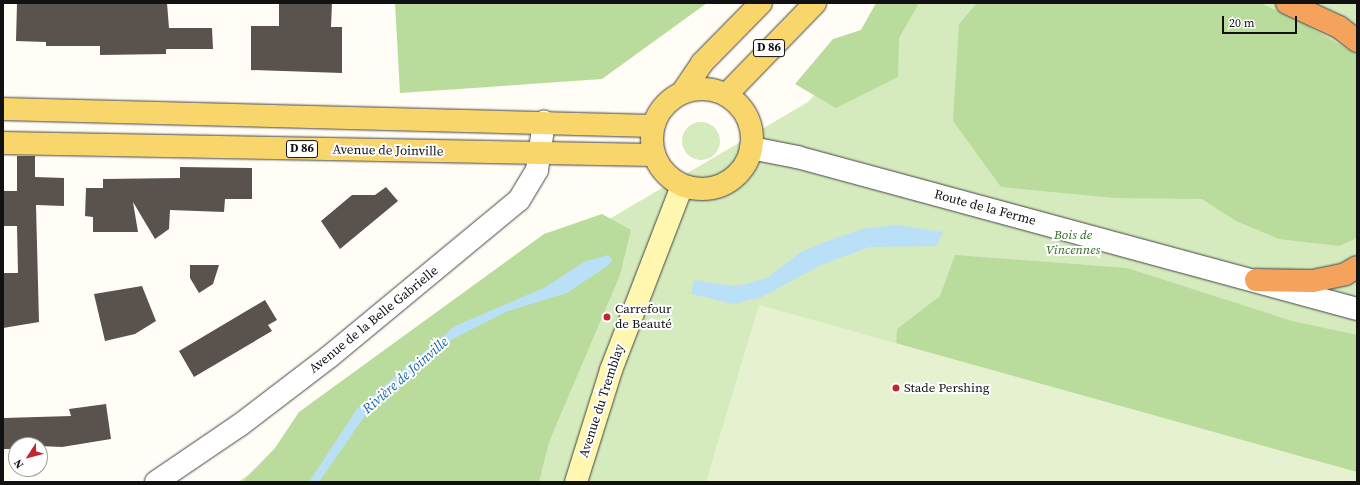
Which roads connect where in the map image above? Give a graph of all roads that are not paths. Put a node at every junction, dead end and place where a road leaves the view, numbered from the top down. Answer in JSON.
{"nodes":[{"id":1,"x":761,"y":3,"type":"edge"},
{"id":2,"x":815,"y":3,"type":"edge"},
{"id":3,"x":1287,"y":3,"type":"edge"},
{"id":4,"x":1357,"y":40,"type":"edge"},
{"id":5,"x":682,"y":93,"type":"junction"},
{"id":6,"x":726,"y":95,"type":"junction"},
{"id":7,"x":3,"y":109,"type":"edge"},
{"id":8,"x":544,"y":122,"type":"junction"},
{"id":9,"x":653,"y":126,"type":"junction"},
{"id":10,"x":3,"y":143,"type":"edge"},
{"id":11,"x":751,"y":148,"type":"junction"},
{"id":12,"x":540,"y":154,"type":"junction"},
{"id":13,"x":654,"y":155,"type":"junction"},
{"id":14,"x":682,"y":186,"type":"junction"},
{"id":15,"x":1357,"y":267,"type":"edge"},
{"id":16,"x":1256,"y":280,"type":"junction"},
{"id":17,"x":1357,"y":309,"type":"edge"},
{"id":18,"x":156,"y":482,"type":"edge"},
{"id":19,"x":576,"y":482,"type":"edge"}],
"edges":[{"from":1,"to":5,"type":"main road","number":"D 86"},
{"from":2,"to":6,"type":"main road","number":"D 86"},
{"from":3,"to":4,"type":"highway"},
{"from":5,"to":6,"type":"main road"},
{"from":5,"to":9,"type":"main road"},
{"from":6,"to":11,"type":"main road"},
{"from":7,"to":8,"type":"main road"},
{"from":8,"to":9,"type":"main road"},
{"from":8,"to":12,"type":"street","name":"Avenue de la Belle Gabrielle"},
{"from":9,"to":13,"type":"main road"},
{"from":10,"to":12,"type":"main road","name":"Avenue de Joinville","number":"D 86"},
{"from":11,"to":14,"type":"main road"},
{"from":11,"to":16,"type":"street","name":"Route de la Ferme"},
{"from":12,"to":13,"type":"main road","name":"Avenue de Joinville","number":"D 86"},
{"from":12,"to":18,"type":"street","name":"Avenue de la Belle Gabrielle"},
{"from":13,"to":14,"type":"main road"},
{"from":14,"to":19,"type":"main road","name":"Avenue du Tremblay"},
{"from":15,"to":16,"type":"highway"},
{"from":16,"to":17,"type":"street","name":"Route de la Ferme"}]}
